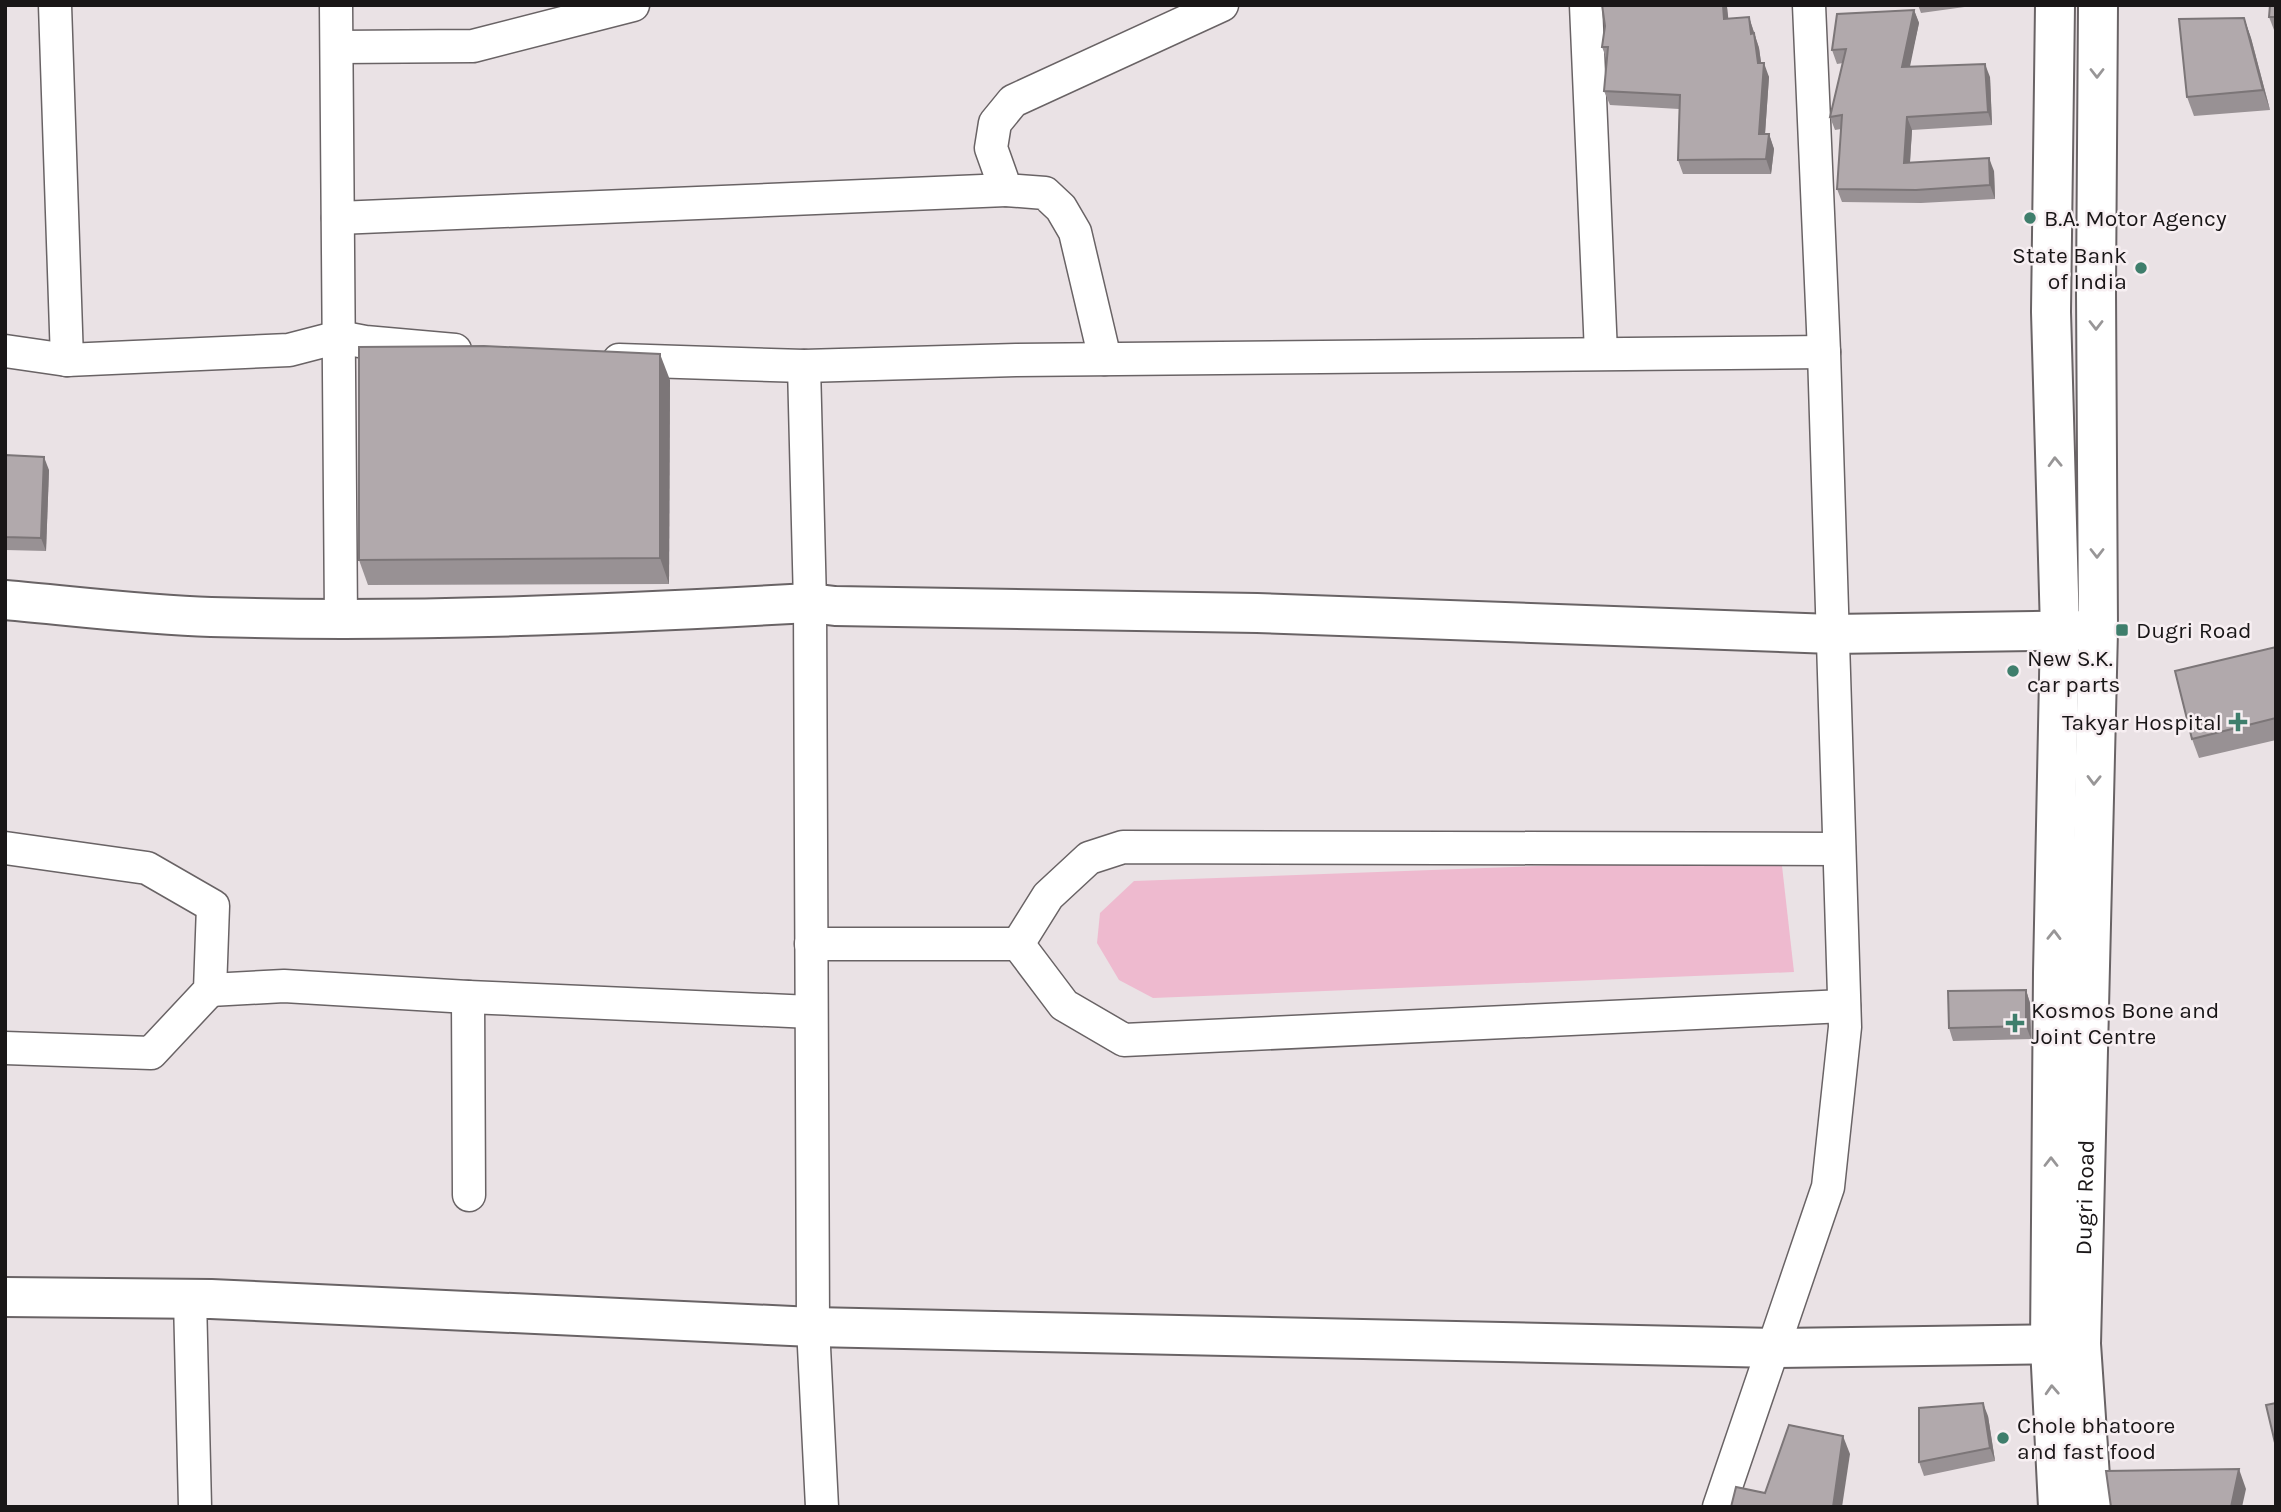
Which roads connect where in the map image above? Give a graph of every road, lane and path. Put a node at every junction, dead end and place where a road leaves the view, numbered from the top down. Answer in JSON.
{"nodes":[{"id":1,"x":55,"y":5,"type":"edge"},
{"id":2,"x":336,"y":5,"type":"edge"},
{"id":3,"x":633,"y":5,"type":"edge"},
{"id":4,"x":1222,"y":5,"type":"edge"},
{"id":5,"x":1586,"y":5,"type":"edge"},
{"id":6,"x":1809,"y":5,"type":"edge"},
{"id":7,"x":2055,"y":5,"type":"edge"},
{"id":8,"x":2098,"y":5,"type":"edge"},
{"id":9,"x":337,"y":47,"type":"junction"},
{"id":10,"x":1006,"y":190,"type":"junction"},
{"id":11,"x":338,"y":218,"type":"junction"},
{"id":12,"x":339,"y":337,"type":"junction"},
{"id":13,"x":5,"y":351,"type":"edge"},
{"id":14,"x":1824,"y":352,"type":"junction"},
{"id":15,"x":481,"y":353,"type":"edge"},
{"id":16,"x":1601,"y":353,"type":"junction"},
{"id":17,"x":587,"y":359,"type":"edge"},
{"id":18,"x":1105,"y":359,"type":"junction"},
{"id":19,"x":66,"y":360,"type":"junction"},
{"id":20,"x":804,"y":366,"type":"junction"},
{"id":21,"x":5,"y":600,"type":"edge"},
{"id":22,"x":810,"y":603,"type":"junction"},
{"id":23,"x":341,"y":619,"type":"junction"},
{"id":24,"x":2060,"y":629,"type":"junction"},
{"id":25,"x":2098,"y":630,"type":"junction"},
{"id":26,"x":1832,"y":634,"type":"junction"},
{"id":27,"x":5,"y":848,"type":"edge"},
{"id":28,"x":1839,"y":849,"type":"junction"},
{"id":29,"x":811,"y":944,"type":"junction"},
{"id":30,"x":1018,"y":944,"type":"junction"},
{"id":31,"x":210,"y":990,"type":"junction"},
{"id":32,"x":468,"y":997,"type":"junction"},
{"id":33,"x":1844,"y":1006,"type":"junction"},
{"id":34,"x":811,"y":1012,"type":"junction"},
{"id":35,"x":5,"y":1048,"type":"edge"},
{"id":36,"x":469,"y":1195,"type":"dead end"},
{"id":37,"x":5,"y":1297,"type":"edge"},
{"id":38,"x":190,"y":1299,"type":"junction"},
{"id":39,"x":813,"y":1326,"type":"junction"},
{"id":40,"x":2065,"y":1345,"type":"junction"},
{"id":41,"x":1774,"y":1349,"type":"junction"},
{"id":42,"x":195,"y":1507,"type":"edge"},
{"id":43,"x":822,"y":1507,"type":"edge"},
{"id":44,"x":1719,"y":1507,"type":"edge"},
{"id":45,"x":2058,"y":1507,"type":"edge"},
{"id":46,"x":2092,"y":1507,"type":"edge"}],
"edges":[{"from":1,"to":19,"type":"street"},
{"from":2,"to":9,"type":"street"},
{"from":3,"to":9,"type":"street"},
{"from":4,"to":10,"type":"street"},
{"from":5,"to":16,"type":"street"},
{"from":6,"to":14,"type":"street"},
{"from":24,"to":7,"type":"street","name":"Dugri Road","one_way":true},
{"from":8,"to":25,"type":"street","name":"Dugri Road","one_way":true},
{"from":9,"to":11,"type":"street"},
{"from":10,"to":11,"type":"street"},
{"from":10,"to":18,"type":"street"},
{"from":11,"to":12,"type":"street"},
{"from":12,"to":15,"type":"street"},
{"from":12,"to":19,"type":"street"},
{"from":12,"to":23,"type":"street"},
{"from":13,"to":19,"type":"street"},
{"from":14,"to":16,"type":"street"},
{"from":14,"to":26,"type":"street"},
{"from":16,"to":18,"type":"street"},
{"from":17,"to":20,"type":"street"},
{"from":18,"to":20,"type":"street"},
{"from":20,"to":22,"type":"street"},
{"from":21,"to":23,"type":"street"},
{"from":22,"to":23,"type":"street"},
{"from":22,"to":26,"type":"street"},
{"from":22,"to":29,"type":"street"},
{"from":24,"to":25,"type":"street"},
{"from":24,"to":26,"type":"street"},
{"from":40,"to":24,"type":"street","name":"Dugri Road","one_way":true},
{"from":25,"to":40,"type":"street","name":"Dugri Road","one_way":true},
{"from":26,"to":28,"type":"street"},
{"from":27,"to":31,"type":"street"},
{"from":28,"to":30,"type":"street"},
{"from":28,"to":33,"type":"street"},
{"from":29,"to":30,"type":"street"},
{"from":29,"to":34,"type":"street"},
{"from":30,"to":33,"type":"street"},
{"from":31,"to":32,"type":"street"},
{"from":31,"to":35,"type":"street"},
{"from":32,"to":34,"type":"street"},
{"from":32,"to":36,"type":"street"},
{"from":33,"to":41,"type":"street"},
{"from":34,"to":39,"type":"street"},
{"from":37,"to":38,"type":"street"},
{"from":38,"to":39,"type":"street"},
{"from":38,"to":42,"type":"street"},
{"from":39,"to":41,"type":"street"},
{"from":39,"to":43,"type":"street"},
{"from":40,"to":41,"type":"street"},
{"from":45,"to":40,"type":"street","name":"Dugri Road","one_way":true},
{"from":40,"to":46,"type":"street","name":"Dugri Road"},
{"from":41,"to":44,"type":"street"}]}
